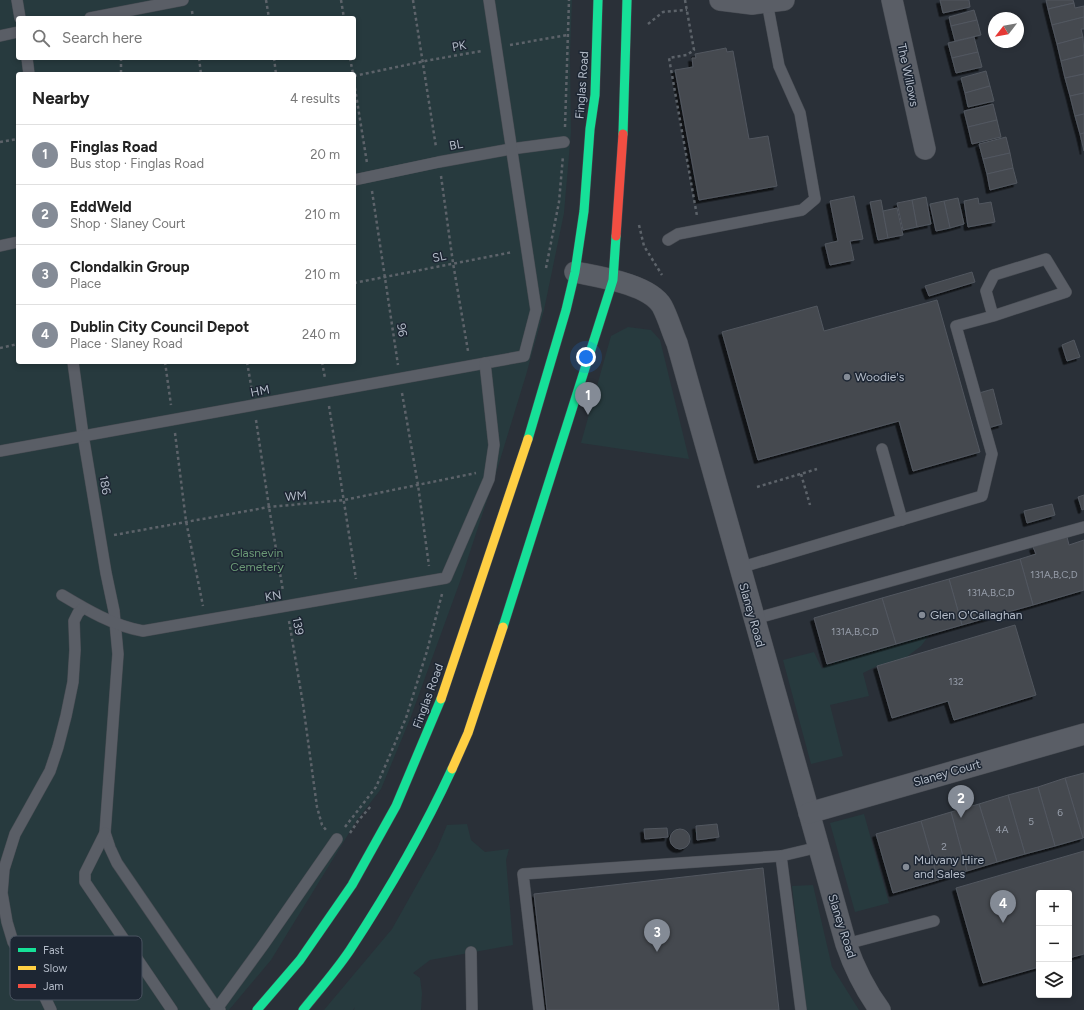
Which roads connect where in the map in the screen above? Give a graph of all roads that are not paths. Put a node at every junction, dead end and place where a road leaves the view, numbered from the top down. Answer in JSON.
{"nodes":[{"id":1,"x":17,"y":0,"type":"edge"},
{"id":2,"x":183,"y":0,"type":"edge"},
{"id":3,"x":489,"y":0,"type":"edge"},
{"id":4,"x":598,"y":0,"type":"edge"},
{"id":5,"x":627,"y":0,"type":"edge"},
{"id":6,"x":720,"y":0,"type":"edge"},
{"id":7,"x":892,"y":0,"type":"edge"},
{"id":8,"x":776,"y":1,"type":"edge"},
{"id":9,"x":20,"y":16,"type":"edge"},
{"id":10,"x":100,"y":16,"type":"edge"},
{"id":11,"x":16,"y":32,"type":"edge"},
{"id":12,"x":0,"y":36,"type":"edge"},
{"id":13,"x":27,"y":60,"type":"edge"},
{"id":14,"x":29,"y":72,"type":"edge"},
{"id":15,"x":564,"y":142,"type":"road end"},
{"id":16,"x":511,"y":149,"type":"junction"},
{"id":17,"x":924,"y":149,"type":"dead end"},
{"id":18,"x":356,"y":180,"type":"edge"},
{"id":19,"x":668,"y":240,"type":"dead end"},
{"id":20,"x":16,"y":242,"type":"edge"},
{"id":21,"x":0,"y":246,"type":"edge"},
{"id":22,"x":575,"y":272,"type":"junction"},
{"id":23,"x":613,"y":280,"type":"junction"},
{"id":24,"x":993,"y":316,"type":"junction"},
{"id":25,"x":485,"y":363,"type":"junction"},
{"id":26,"x":73,"y":364,"type":"edge"},
{"id":27,"x":83,"y":435,"type":"junction"},
{"id":28,"x":882,"y":449,"type":"dead end"},
{"id":29,"x":0,"y":451,"type":"edge"},
{"id":30,"x":902,"y":520,"type":"junction"},
{"id":31,"x":1084,"y":527,"type":"edge"},
{"id":32,"x":739,"y":568,"type":"junction"},
{"id":33,"x":62,"y":595,"type":"dead end"},
{"id":34,"x":83,"y":608,"type":"junction"},
{"id":35,"x":115,"y":617,"type":"junction"},
{"id":36,"x":754,"y":619,"type":"junction"},
{"id":37,"x":1084,"y":734,"type":"edge"},
{"id":38,"x":809,"y":813,"type":"junction"},
{"id":39,"x":105,"y":833,"type":"junction"},
{"id":40,"x":337,"y":839,"type":"road end"},
{"id":41,"x":819,"y":847,"type":"junction"},
{"id":42,"x":781,"y":856,"type":"junction"},
{"id":43,"x":934,"y":921,"type":"dead end"},
{"id":44,"x":11,"y":936,"type":"edge"},
{"id":45,"x":122,"y":936,"type":"edge"},
{"id":46,"x":846,"y":944,"type":"junction"},
{"id":47,"x":471,"y":952,"type":"dead end"},
{"id":48,"x":142,"y":966,"type":"edge"},
{"id":49,"x":46,"y":1000,"type":"edge"},
{"id":50,"x":218,"y":1009,"type":"edge"},
{"id":51,"x":51,"y":1010,"type":"edge"},
{"id":52,"x":172,"y":1010,"type":"edge"},
{"id":53,"x":257,"y":1010,"type":"edge"},
{"id":54,"x":303,"y":1010,"type":"edge"},
{"id":55,"x":472,"y":1010,"type":"edge"},
{"id":56,"x":539,"y":1010,"type":"edge"},
{"id":57,"x":800,"y":1010,"type":"edge"},
{"id":58,"x":880,"y":1010,"type":"edge"}],
"edges":[{"from":1,"to":9,"type":"lane"},
{"from":2,"to":10,"type":"lane"},
{"from":3,"to":16,"type":"lane"},
{"from":4,"to":22,"type":"main road","name":"Finglas Road"},
{"from":5,"to":23,"type":"main road"},
{"from":6,"to":8,"type":"street"},
{"from":7,"to":17,"type":"street","name":"The Willows"},
{"from":8,"to":19,"type":"lane"},
{"from":11,"to":12,"type":"lane"},
{"from":13,"to":14,"type":"lane"},
{"from":15,"to":16,"type":"lane","name":"BL"},
{"from":16,"to":18,"type":"lane","name":"BL"},
{"from":16,"to":25,"type":"lane","name":"HM"},
{"from":20,"to":21,"type":"lane"},
{"from":22,"to":23,"type":"street","name":"Slaney Road"},
{"from":22,"to":53,"type":"main road","name":"Finglas Road"},
{"from":23,"to":32,"type":"street","name":"Slaney Road"},
{"from":23,"to":54,"type":"main road"},
{"from":24,"to":24,"type":"lane"},
{"from":24,"to":30,"type":"lane"},
{"from":25,"to":27,"type":"lane","name":"HM"},
{"from":25,"to":35,"type":"lane","name":"KN"},
{"from":26,"to":27,"type":"lane","name":"186"},
{"from":27,"to":29,"type":"lane","name":"HM"},
{"from":27,"to":35,"type":"lane","name":"186"},
{"from":28,"to":30,"type":"lane"},
{"from":30,"to":32,"type":"lane"},
{"from":31,"to":36,"type":"lane"},
{"from":32,"to":36,"type":"street","name":"Slaney Road"},
{"from":33,"to":34,"type":"lane","name":"KN"},
{"from":34,"to":35,"type":"lane","name":"KN"},
{"from":34,"to":44,"type":"lane"},
{"from":35,"to":39,"type":"lane","name":"186"},
{"from":36,"to":38,"type":"street","name":"Slaney Road"},
{"from":37,"to":38,"type":"street","name":"Slaney Court"},
{"from":38,"to":41,"type":"street","name":"Slaney Road"},
{"from":39,"to":45,"type":"lane"},
{"from":39,"to":50,"type":"lane"},
{"from":40,"to":50,"type":"lane"},
{"from":41,"to":42,"type":"lane"},
{"from":41,"to":46,"type":"street","name":"Slaney Road"},
{"from":42,"to":56,"type":"lane"},
{"from":42,"to":57,"type":"lane"},
{"from":43,"to":46,"type":"lane"},
{"from":46,"to":58,"type":"street","name":"Slaney Road"},
{"from":47,"to":55,"type":"lane"},
{"from":48,"to":52,"type":"lane"},
{"from":49,"to":51,"type":"lane"}]}
